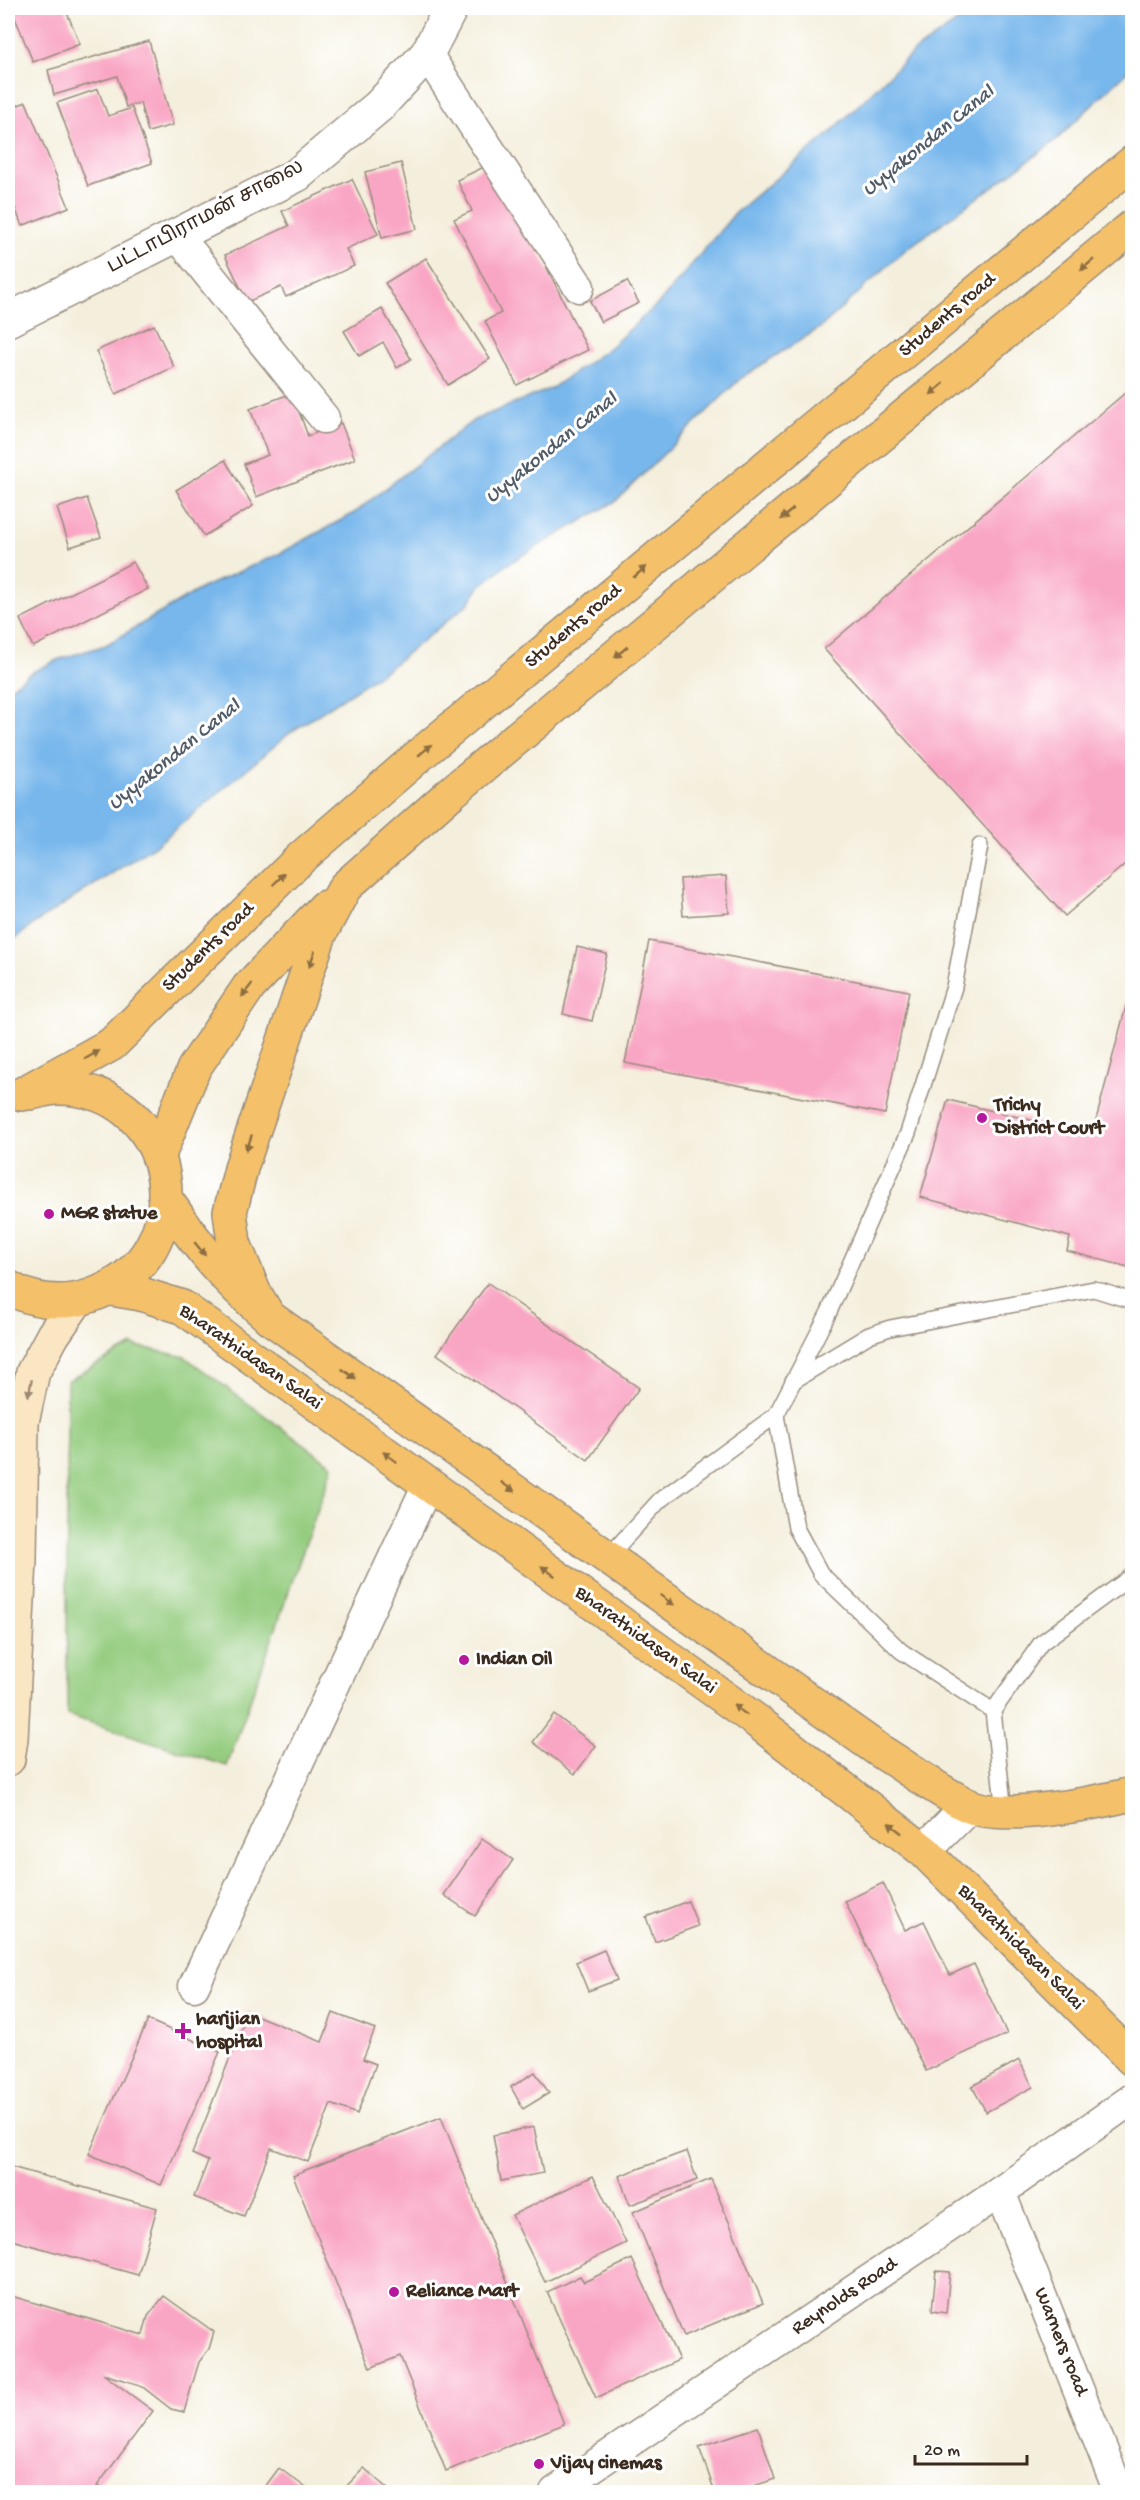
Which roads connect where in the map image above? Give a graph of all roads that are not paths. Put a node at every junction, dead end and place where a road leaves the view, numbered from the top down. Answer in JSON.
{"nodes":[{"id":1,"x":451,"y":8,"type":"edge"},
{"id":2,"x":427,"y":54,"type":"junction"},
{"id":3,"x":1132,"y":163,"type":"edge"},
{"id":4,"x":1132,"y":227,"type":"edge"},
{"id":5,"x":177,"y":235,"type":"junction"},
{"id":6,"x":579,"y":287,"type":"dead end"},
{"id":7,"x":8,"y":320,"type":"edge"},
{"id":8,"x":324,"y":418,"type":"dead end"},
{"id":9,"x":980,"y":846,"type":"dead end"},
{"id":10,"x":345,"y":887,"type":"junction"},
{"id":11,"x":15,"y":1099,"type":"edge"},
{"id":12,"x":159,"y":1155,"type":"junction"},
{"id":13,"x":166,"y":1201,"type":"junction"},
{"id":14,"x":8,"y":1287,"type":"edge"},
{"id":15,"x":111,"y":1289,"type":"junction"},
{"id":16,"x":77,"y":1300,"type":"junction"},
{"id":17,"x":1132,"y":1301,"type":"edge"},
{"id":18,"x":269,"y":1317,"type":"junction"},
{"id":19,"x":793,"y":1381,"type":"junction"},
{"id":20,"x":776,"y":1414,"type":"junction"},
{"id":21,"x":428,"y":1484,"type":"junction"},
{"id":22,"x":608,"y":1558,"type":"junction"},
{"id":23,"x":1132,"y":1576,"type":"edge"},
{"id":24,"x":993,"y":1711,"type":"junction"},
{"id":25,"x":8,"y":1759,"type":"edge"},
{"id":26,"x":1132,"y":1794,"type":"edge"},
{"id":27,"x":969,"y":1806,"type":"junction"},
{"id":28,"x":1004,"y":1812,"type":"junction"},
{"id":29,"x":924,"y":1851,"type":"junction"},
{"id":30,"x":194,"y":1986,"type":"dead end"},
{"id":31,"x":1132,"y":2060,"type":"edge"},
{"id":32,"x":1132,"y":2098,"type":"edge"},
{"id":33,"x":1000,"y":2192,"type":"junction"},
{"id":34,"x":555,"y":2493,"type":"edge"},
{"id":35,"x":1119,"y":2493,"type":"edge"}],
"edges":[{"from":1,"to":2,"type":"street","name":"பட்டாபிராமன் சாலை"},
{"from":2,"to":5,"type":"street","name":"பட்டாபிராமன் சாலை"},
{"from":2,"to":6,"type":"street"},
{"from":11,"to":3,"type":"main road","name":"Students road","one_way":true},
{"from":4,"to":10,"type":"main road","one_way":true},
{"from":5,"to":7,"type":"street","name":"பட்டாபிராமன் சாலை"},
{"from":5,"to":8,"type":"street"},
{"from":9,"to":19,"type":"lane"},
{"from":10,"to":12,"type":"main road","one_way":true},
{"from":10,"to":18,"type":"main road","one_way":true},
{"from":11,"to":12,"type":"main road"},
{"from":12,"to":13,"type":"main road"},
{"from":13,"to":15,"type":"main road"},
{"from":13,"to":18,"type":"main road","one_way":true},
{"from":14,"to":16,"type":"main road"},
{"from":15,"to":16,"type":"main road"},
{"from":21,"to":15,"type":"main road","name":"Bharathidasan Salai","one_way":true},
{"from":16,"to":25,"type":"main road","one_way":true},
{"from":17,"to":19,"type":"lane"},
{"from":18,"to":22,"type":"main road","one_way":true},
{"from":19,"to":20,"type":"lane"},
{"from":20,"to":22,"type":"lane"},
{"from":20,"to":24,"type":"lane"},
{"from":29,"to":21,"type":"main road","name":"Bharathidasan Salai","one_way":true},
{"from":21,"to":30,"type":"street"},
{"from":22,"to":27,"type":"main road","one_way":true},
{"from":23,"to":24,"type":"lane"},
{"from":24,"to":28,"type":"lane"},
{"from":26,"to":28,"type":"main road"},
{"from":27,"to":28,"type":"main road"},
{"from":27,"to":29,"type":"street"},
{"from":29,"to":31,"type":"main road","name":"Bharathidasan Salai"},
{"from":32,"to":33,"type":"street","name":"Reynolds Road"},
{"from":33,"to":34,"type":"street","name":"Reynolds Road"},
{"from":33,"to":35,"type":"street","name":"Warners road"}]}
